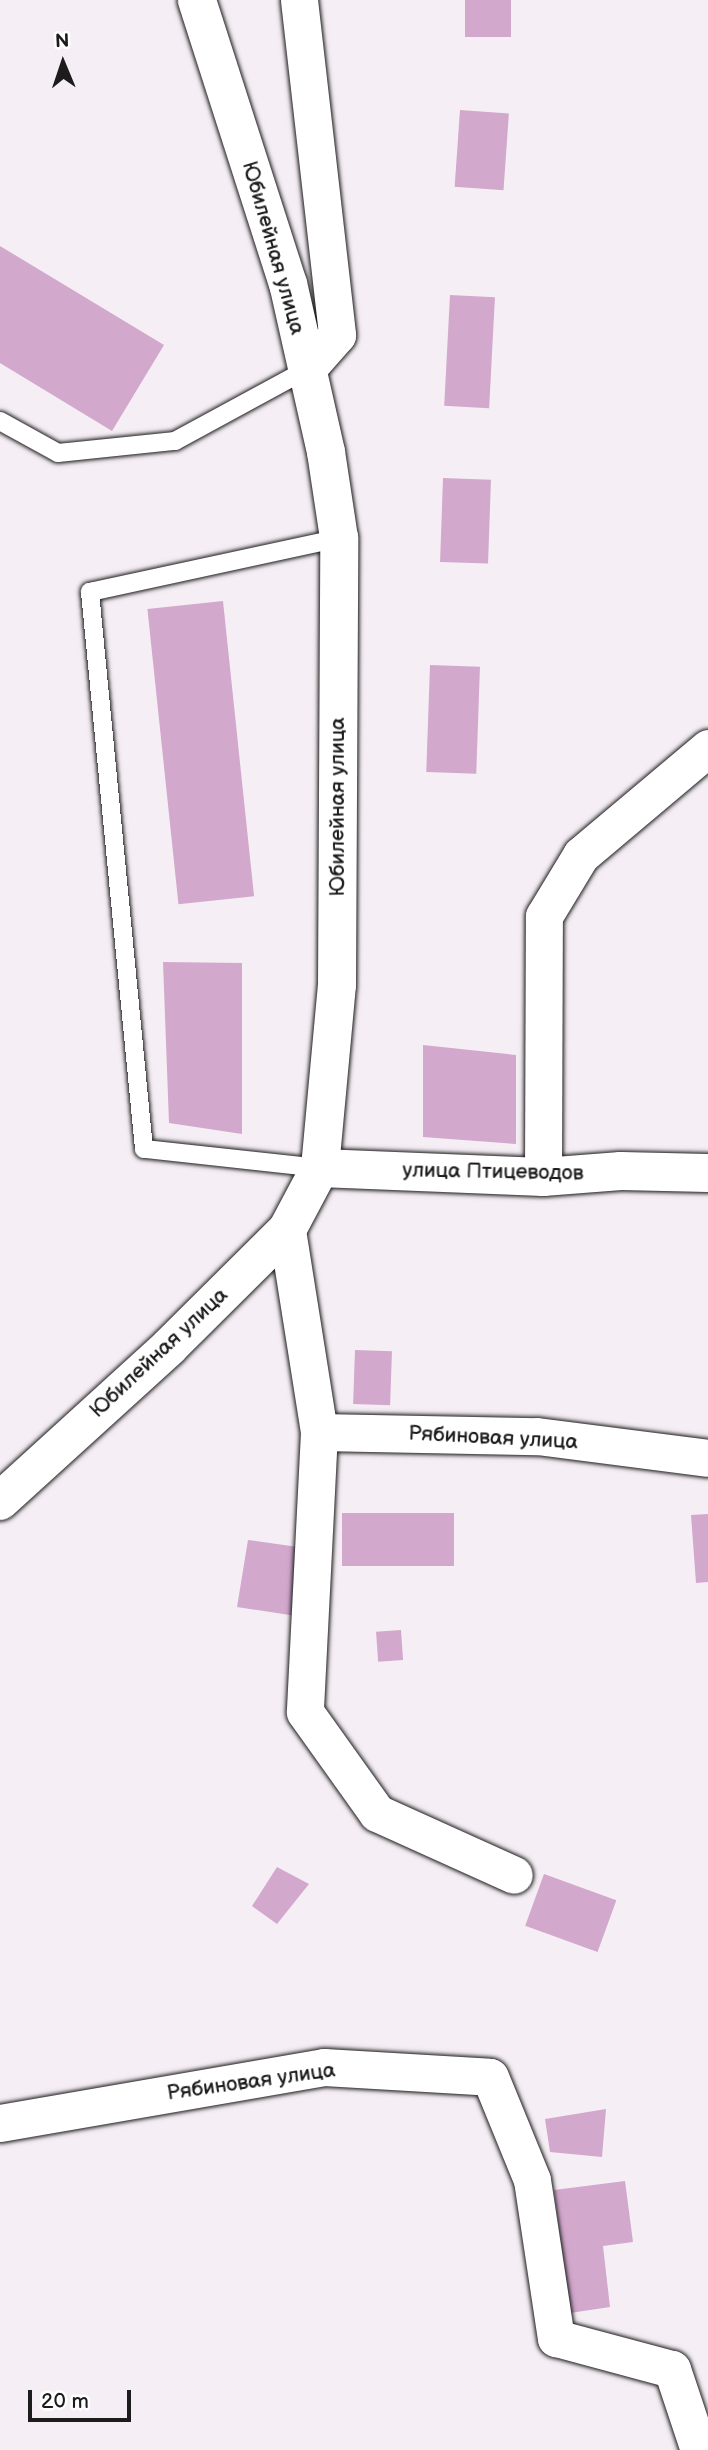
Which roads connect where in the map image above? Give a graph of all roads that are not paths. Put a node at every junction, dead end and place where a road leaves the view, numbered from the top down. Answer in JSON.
{"nodes":[{"id":1,"x":197,"y":0,"type":"edge"},
{"id":2,"x":299,"y":0,"type":"edge"},
{"id":3,"x":306,"y":370,"type":"junction"},
{"id":4,"x":0,"y":421,"type":"edge"},
{"id":5,"x":339,"y":538,"type":"junction"},
{"id":6,"x":708,"y":748,"type":"edge"},
{"id":7,"x":320,"y":1168,"type":"junction"},
{"id":8,"x":708,"y":1173,"type":"edge"},
{"id":9,"x":543,"y":1177,"type":"junction"},
{"id":10,"x":287,"y":1230,"type":"junction"},
{"id":11,"x":319,"y":1432,"type":"junction"},
{"id":12,"x":708,"y":1458,"type":"edge"},
{"id":13,"x":0,"y":1501,"type":"edge"},
{"id":14,"x":514,"y":1875,"type":"dead end"},
{"id":15,"x":0,"y":2123,"type":"edge"},
{"id":16,"x":699,"y":2450,"type":"edge"}],
"edges":[{"from":1,"to":3,"type":"street","name":"Юбилейная улица"},
{"from":2,"to":3,"type":"street"},
{"from":3,"to":4,"type":"lane"},
{"from":3,"to":5,"type":"street","name":"Юбилейная улица"},
{"from":5,"to":7,"type":"street","name":"Юбилейная улица"},
{"from":5,"to":7,"type":"lane"},
{"from":6,"to":9,"type":"street"},
{"from":7,"to":9,"type":"street","name":"улица Птицеводов"},
{"from":7,"to":10,"type":"street","name":"Юбилейная улица"},
{"from":8,"to":9,"type":"street","name":"улица Птицеводов"},
{"from":10,"to":11,"type":"street"},
{"from":10,"to":13,"type":"street","name":"Юбилейная улица"},
{"from":11,"to":12,"type":"street","name":"Рябиновая улица"},
{"from":11,"to":14,"type":"street"},
{"from":15,"to":16,"type":"street","name":"Рябиновая улица"}]}
